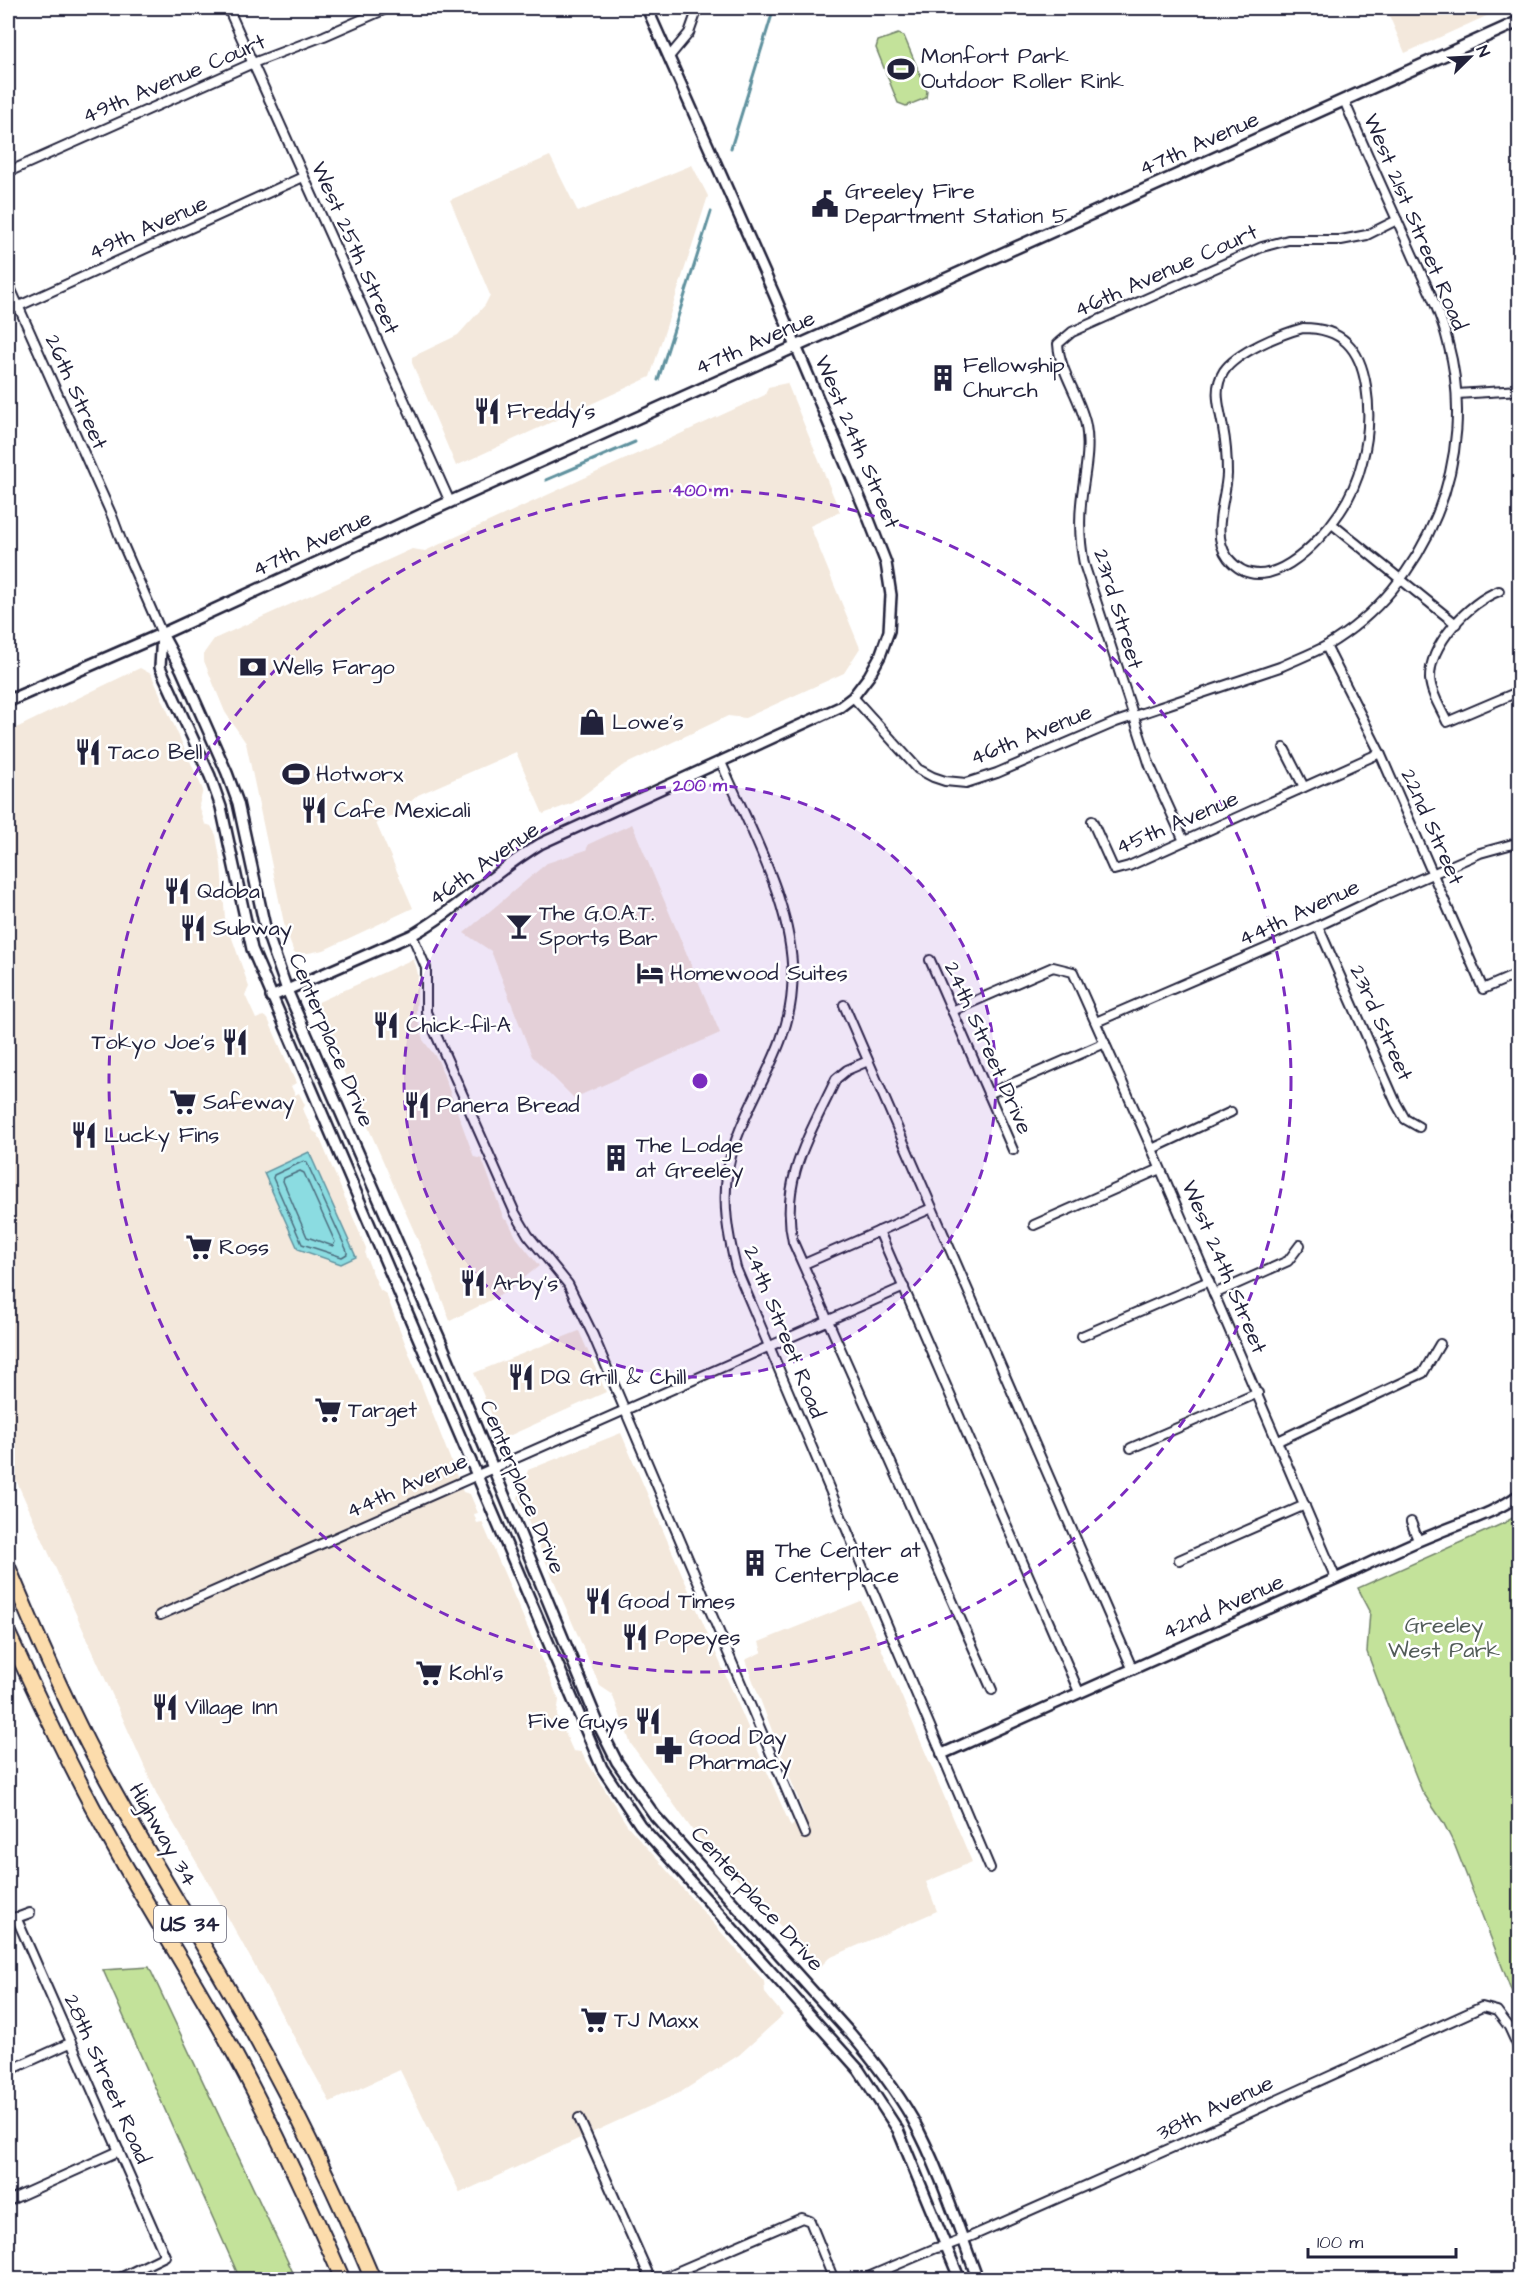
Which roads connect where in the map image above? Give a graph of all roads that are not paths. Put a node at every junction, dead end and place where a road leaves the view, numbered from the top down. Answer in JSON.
{"nodes":[{"id":1,"x":228,"y":8,"type":"edge"},
{"id":2,"x":388,"y":8,"type":"edge"},
{"id":3,"x":647,"y":8,"type":"edge"},
{"id":4,"x":698,"y":8,"type":"edge"},
{"id":5,"x":1520,"y":21,"type":"edge"},
{"id":6,"x":669,"y":57,"type":"junction"},
{"id":7,"x":253,"y":63,"type":"junction"},
{"id":8,"x":1344,"y":100,"type":"junction"},
{"id":9,"x":8,"y":172,"type":"edge"},
{"id":10,"x":303,"y":177,"type":"junction"},
{"id":11,"x":1397,"y":220,"type":"junction"},
{"id":12,"x":8,"y":283,"type":"edge"},
{"id":13,"x":18,"y":307,"type":"junction"},
{"id":14,"x":8,"y":312,"type":"edge"},
{"id":15,"x":1058,"y":344,"type":"joint"},
{"id":16,"x":795,"y":346,"type":"junction"},
{"id":17,"x":1520,"y":390,"type":"edge"},
{"id":18,"x":1457,"y":394,"type":"junction"},
{"id":19,"x":450,"y":502,"type":"junction"},
{"id":20,"x":1332,"y":524,"type":"junction"},
{"id":21,"x":1400,"y":580,"type":"junction"},
{"id":22,"x":1499,"y":591,"type":"dead end"},
{"id":23,"x":154,"y":615,"type":"joint"},
{"id":24,"x":1455,"y":624,"type":"junction"},
{"id":25,"x":162,"y":634,"type":"junction"},
{"id":26,"x":1326,"y":646,"type":"junction"},
{"id":27,"x":1520,"y":691,"type":"edge"},
{"id":28,"x":853,"y":696,"type":"junction"},
{"id":29,"x":8,"y":701,"type":"edge"},
{"id":30,"x":1133,"y":716,"type":"junction"},
{"id":31,"x":1284,"y":748,"type":"dead end"},
{"id":32,"x":1380,"y":753,"type":"junction"},
{"id":33,"x":721,"y":762,"type":"junction"},
{"id":34,"x":1304,"y":787,"type":"junction"},
{"id":35,"x":1092,"y":821,"type":"dead end"},
{"id":36,"x":1184,"y":841,"type":"junction"},
{"id":37,"x":1520,"y":842,"type":"edge"},
{"id":38,"x":1434,"y":873,"type":"junction"},
{"id":39,"x":1318,"y":926,"type":"junction"},
{"id":40,"x":411,"y":935,"type":"junction"},
{"id":41,"x":930,"y":960,"type":"dead end"},
{"id":42,"x":1520,"y":973,"type":"edge"},
{"id":43,"x":287,"y":990,"type":"junction"},
{"id":44,"x":271,"y":997,"type":"junction"},
{"id":45,"x":844,"y":1005,"type":"dead end"},
{"id":46,"x":952,"y":1011,"type":"junction"},
{"id":47,"x":1096,"y":1022,"type":"junction"},
{"id":48,"x":1105,"y":1043,"type":"junction"},
{"id":49,"x":868,"y":1061,"type":"junction"},
{"id":50,"x":988,"y":1094,"type":"junction"},
{"id":51,"x":1231,"y":1112,"type":"dead end"},
{"id":52,"x":1419,"y":1127,"type":"dead end"},
{"id":53,"x":1152,"y":1149,"type":"junction"},
{"id":54,"x":1012,"y":1150,"type":"dead end"},
{"id":55,"x":1160,"y":1169,"type":"junction"},
{"id":56,"x":932,"y":1208,"type":"junction"},
{"id":57,"x":1034,"y":1225,"type":"dead end"},
{"id":58,"x":879,"y":1231,"type":"junction"},
{"id":59,"x":1300,"y":1245,"type":"dead end"},
{"id":60,"x":804,"y":1264,"type":"junction"},
{"id":61,"x":1209,"y":1281,"type":"junction"},
{"id":62,"x":904,"y":1287,"type":"junction"},
{"id":63,"x":1214,"y":1294,"type":"junction"},
{"id":64,"x":828,"y":1320,"type":"junction"},
{"id":65,"x":1083,"y":1336,"type":"dead end"},
{"id":66,"x":1440,"y":1344,"type":"dead end"},
{"id":67,"x":768,"y":1347,"type":"junction"},
{"id":68,"x":1257,"y":1393,"type":"junction"},
{"id":69,"x":625,"y":1410,"type":"junction"},
{"id":70,"x":1278,"y":1441,"type":"junction"},
{"id":71,"x":1131,"y":1448,"type":"dead end"},
{"id":72,"x":492,"y":1469,"type":"junction"},
{"id":73,"x":477,"y":1475,"type":"junction"},
{"id":74,"x":1520,"y":1494,"type":"edge"},
{"id":75,"x":1305,"y":1505,"type":"junction"},
{"id":76,"x":1411,"y":1522,"type":"dead end"},
{"id":77,"x":1418,"y":1540,"type":"junction"},
{"id":78,"x":1179,"y":1560,"type":"dead end"},
{"id":79,"x":8,"y":1567,"type":"edge"},
{"id":80,"x":1336,"y":1579,"type":"junction"},
{"id":81,"x":160,"y":1615,"type":"dead end"},
{"id":82,"x":8,"y":1633,"type":"edge"},
{"id":83,"x":1132,"y":1668,"type":"junction"},
{"id":84,"x":992,"y":1690,"type":"dead end"},
{"id":85,"x":1079,"y":1692,"type":"junction"},
{"id":86,"x":942,"y":1754,"type":"junction"},
{"id":87,"x":805,"y":1834,"type":"dead end"},
{"id":88,"x":990,"y":1868,"type":"dead end"},
{"id":89,"x":30,"y":1913,"type":"dead end"},
{"id":90,"x":12,"y":1919,"type":"edge"},
{"id":91,"x":194,"y":1930,"type":"junction"},
{"id":92,"x":171,"y":1943,"type":"junction"},
{"id":93,"x":70,"y":2043,"type":"junction"},
{"id":94,"x":1520,"y":2051,"type":"edge"},
{"id":95,"x":8,"y":2071,"type":"edge"},
{"id":96,"x":579,"y":2118,"type":"dead end"},
{"id":97,"x":119,"y":2151,"type":"junction"},
{"id":98,"x":8,"y":2201,"type":"edge"},
{"id":99,"x":963,"y":2240,"type":"junction"},
{"id":100,"x":946,"y":2246,"type":"junction"},
{"id":101,"x":116,"y":2280,"type":"edge"},
{"id":102,"x":343,"y":2280,"type":"edge"},
{"id":103,"x":373,"y":2280,"type":"edge"},
{"id":104,"x":651,"y":2280,"type":"edge"},
{"id":105,"x":658,"y":2280,"type":"edge"},
{"id":106,"x":834,"y":2280,"type":"edge"},
{"id":107,"x":861,"y":2280,"type":"edge"},
{"id":108,"x":960,"y":2280,"type":"edge"},
{"id":109,"x":978,"y":2280,"type":"edge"}],
"edges":[{"from":1,"to":7,"type":"street","name":"West 25th Street"},
{"from":2,"to":7,"type":"street","name":"49th Avenue Court"},
{"from":3,"to":6,"type":"street","name":"West 24th Street"},
{"from":4,"to":6,"type":"street"},
{"from":5,"to":8,"type":"main road","name":"47th Avenue"},
{"from":6,"to":16,"type":"street","name":"West 24th Street"},
{"from":7,"to":9,"type":"street","name":"49th Avenue Court"},
{"from":7,"to":10,"type":"street","name":"West 25th Street"},
{"from":8,"to":11,"type":"street","name":"West 21st Street Road"},
{"from":8,"to":16,"type":"main road","name":"47th Avenue"},
{"from":10,"to":13,"type":"street","name":"49th Avenue"},
{"from":10,"to":19,"type":"street","name":"West 25th Street"},
{"from":11,"to":15,"type":"street","name":"46th Avenue Court"},
{"from":11,"to":18,"type":"street","name":"West 21st Street Road"},
{"from":12,"to":13,"type":"street","name":"26th Street"},
{"from":13,"to":14,"type":"street","name":"49th Avenue"},
{"from":13,"to":23,"type":"street","name":"26th Street"},
{"from":15,"to":30,"type":"street","name":"23rd Street"},
{"from":16,"to":19,"type":"main road","name":"47th Avenue"},
{"from":16,"to":28,"type":"street","name":"West 24th Street"},
{"from":17,"to":18,"type":"street"},
{"from":18,"to":21,"type":"street","name":"46th Avenue"},
{"from":19,"to":25,"type":"main road","name":"47th Avenue"},
{"from":20,"to":20,"type":"street"},
{"from":20,"to":21,"type":"street"},
{"from":21,"to":24,"type":"street"},
{"from":21,"to":26,"type":"street","name":"46th Avenue"},
{"from":22,"to":24,"type":"street"},
{"from":23,"to":25,"type":"street","name":"Centerplace Drive"},
{"from":24,"to":27,"type":"street"},
{"from":25,"to":29,"type":"main road","name":"47th Avenue"},
{"from":25,"to":43,"type":"street","name":"Centerplace Drive"},
{"from":25,"to":44,"type":"street","name":"Centerplace Drive"},
{"from":26,"to":30,"type":"street","name":"46th Avenue"},
{"from":26,"to":32,"type":"street","name":"22nd Street"},
{"from":28,"to":30,"type":"street","name":"46th Avenue"},
{"from":28,"to":33,"type":"street","name":"46th Avenue"},
{"from":30,"to":36,"type":"street","name":"23rd Street"},
{"from":31,"to":34,"type":"street"},
{"from":32,"to":34,"type":"street","name":"45th Avenue"},
{"from":32,"to":38,"type":"street","name":"22nd Street"},
{"from":33,"to":40,"type":"street","name":"46th Avenue"},
{"from":33,"to":67,"type":"street","name":"24th Street Road"},
{"from":34,"to":36,"type":"street","name":"45th Avenue"},
{"from":35,"to":36,"type":"street","name":"45th Avenue"},
{"from":37,"to":38,"type":"street","name":"44th Avenue"},
{"from":38,"to":39,"type":"street","name":"44th Avenue"},
{"from":38,"to":42,"type":"street","name":"22nd Street"},
{"from":39,"to":47,"type":"street","name":"44th Avenue"},
{"from":39,"to":52,"type":"street","name":"23rd Street"},
{"from":40,"to":43,"type":"street","name":"46th Avenue"},
{"from":40,"to":69,"type":"street"},
{"from":41,"to":46,"type":"street","name":"24th Street Drive"},
{"from":43,"to":44,"type":"street","name":"46th Avenue"},
{"from":43,"to":72,"type":"street","name":"Centerplace Drive"},
{"from":44,"to":73,"type":"street","name":"Centerplace Drive"},
{"from":45,"to":49,"type":"street"},
{"from":46,"to":47,"type":"street","name":"West 24th Street"},
{"from":46,"to":50,"type":"street","name":"24th Street Drive"},
{"from":47,"to":48,"type":"street","name":"West 24th Street"},
{"from":48,"to":50,"type":"street"},
{"from":48,"to":53,"type":"street","name":"West 24th Street"},
{"from":49,"to":56,"type":"street"},
{"from":49,"to":60,"type":"street"},
{"from":50,"to":54,"type":"street","name":"24th Street Drive"},
{"from":51,"to":53,"type":"street"},
{"from":53,"to":55,"type":"street","name":"West 24th Street"},
{"from":55,"to":57,"type":"street"},
{"from":55,"to":61,"type":"street","name":"West 24th Street"},
{"from":56,"to":58,"type":"street"},
{"from":56,"to":83,"type":"street"},
{"from":58,"to":60,"type":"street"},
{"from":58,"to":62,"type":"street"},
{"from":59,"to":63,"type":"street"},
{"from":60,"to":64,"type":"street"},
{"from":61,"to":63,"type":"street","name":"West 24th Street"},
{"from":61,"to":65,"type":"street"},
{"from":62,"to":64,"type":"street","name":"44th Avenue"},
{"from":62,"to":85,"type":"street"},
{"from":63,"to":68,"type":"street","name":"West 24th Street"},
{"from":64,"to":67,"type":"street","name":"44th Avenue"},
{"from":64,"to":84,"type":"street"},
{"from":66,"to":70,"type":"street"},
{"from":67,"to":69,"type":"street","name":"44th Avenue"},
{"from":67,"to":86,"type":"street","name":"24th Street Road"},
{"from":68,"to":70,"type":"street","name":"West 24th Street"},
{"from":68,"to":71,"type":"street"},
{"from":69,"to":72,"type":"street","name":"44th Avenue"},
{"from":69,"to":87,"type":"street"},
{"from":70,"to":75,"type":"street","name":"West 24th Street"},
{"from":72,"to":73,"type":"street","name":"44th Avenue"},
{"from":72,"to":99,"type":"street","name":"Centerplace Drive"},
{"from":73,"to":81,"type":"street","name":"44th Avenue"},
{"from":73,"to":100,"type":"street","name":"Centerplace Drive"},
{"from":74,"to":77,"type":"street","name":"42nd Avenue"},
{"from":75,"to":78,"type":"street"},
{"from":75,"to":80,"type":"street","name":"West 24th Street"},
{"from":76,"to":77,"type":"street"},
{"from":77,"to":80,"type":"street","name":"42nd Avenue"},
{"from":79,"to":91,"type":"highway","name":"Highway 34","number":"US 34"},
{"from":80,"to":83,"type":"street","name":"42nd Avenue"},
{"from":82,"to":92,"type":"highway","name":"Highway 34","number":"US 34"},
{"from":83,"to":85,"type":"street","name":"42nd Avenue"},
{"from":85,"to":86,"type":"street","name":"42nd Avenue"},
{"from":86,"to":88,"type":"street","name":"24th Street Road"},
{"from":89,"to":90,"type":"street"},
{"from":90,"to":93,"type":"street","name":"28th Street Road"},
{"from":91,"to":92,"type":"highway"},
{"from":91,"to":103,"type":"highway","name":"Highway 34","number":"US 34"},
{"from":92,"to":102,"type":"highway","name":"Highway 34","number":"US 34"},
{"from":93,"to":95,"type":"street"},
{"from":93,"to":97,"type":"street","name":"28th Street Road"},
{"from":94,"to":99,"type":"street","name":"38th Avenue"},
{"from":96,"to":104,"type":"street"},
{"from":97,"to":98,"type":"street"},
{"from":97,"to":101,"type":"street","name":"28th Street Road"},
{"from":99,"to":100,"type":"street","name":"38th Avenue"},
{"from":99,"to":109,"type":"street","name":"Centerplace Drive"},
{"from":100,"to":107,"type":"street","name":"38th Avenue"},
{"from":100,"to":108,"type":"street","name":"Centerplace Drive"},
{"from":105,"to":106,"type":"street"}]}
